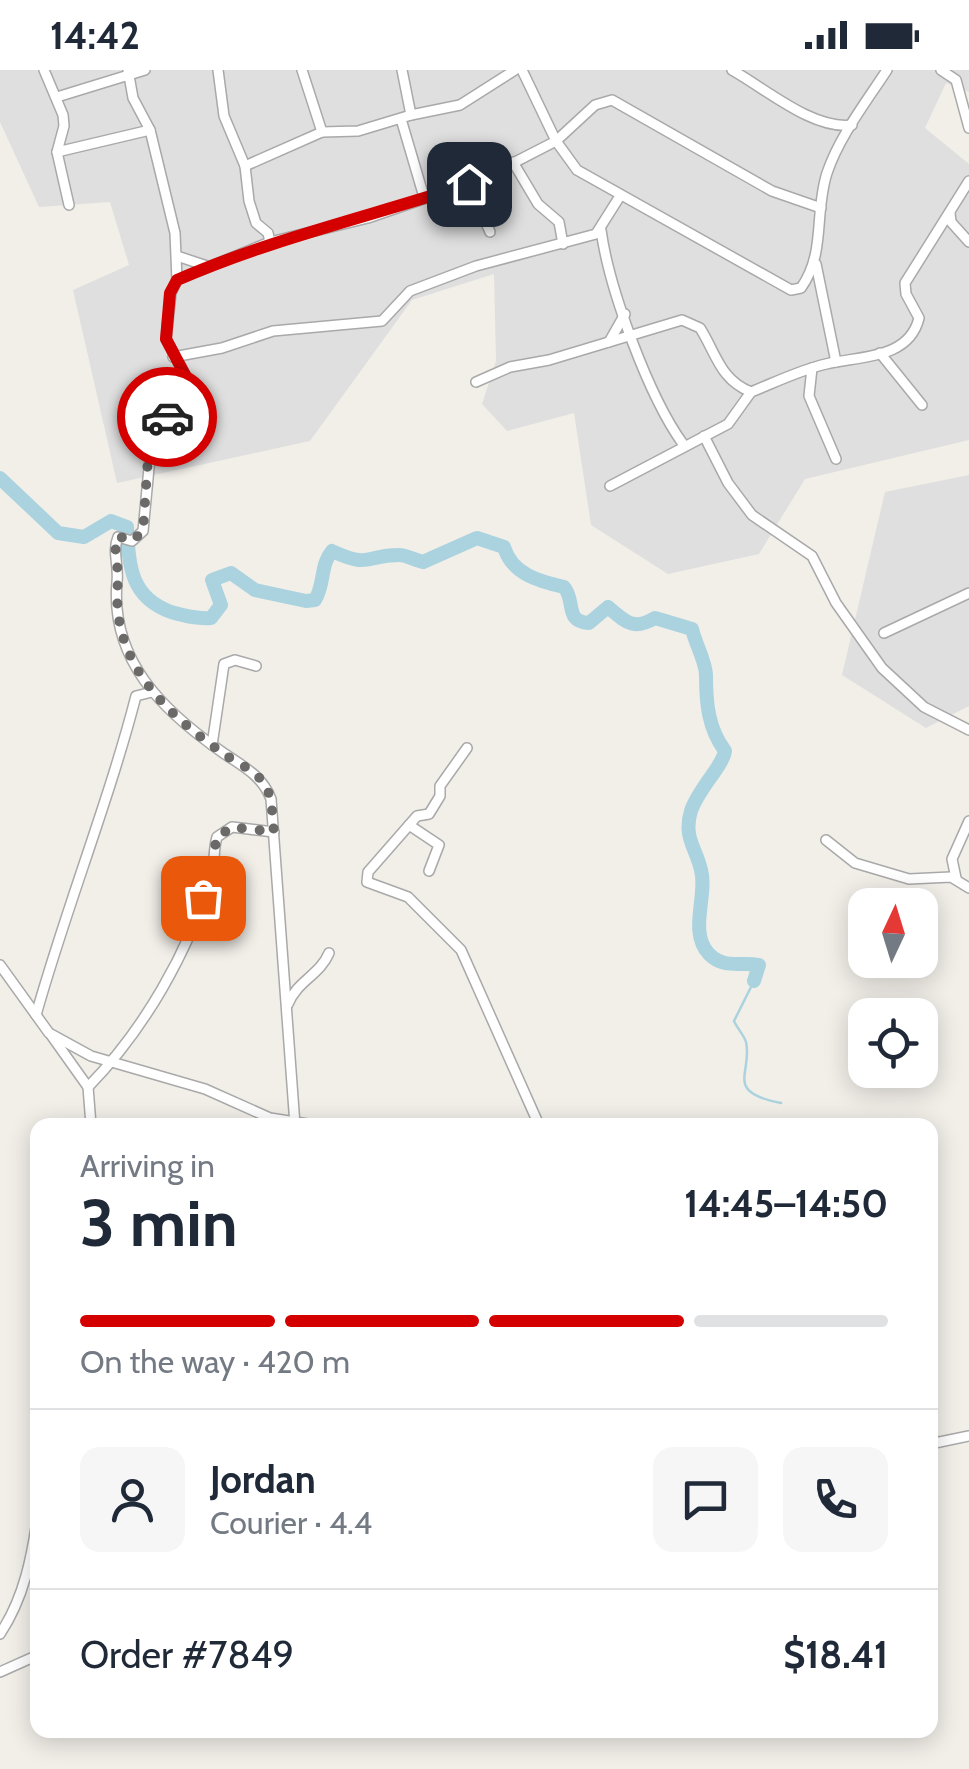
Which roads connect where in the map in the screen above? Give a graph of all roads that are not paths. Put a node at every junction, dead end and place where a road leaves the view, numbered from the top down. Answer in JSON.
{"nodes":[{"id":1,"x":44,"y":70,"type":"edge"},
{"id":2,"x":144,"y":70,"type":"edge"},
{"id":3,"x":218,"y":70,"type":"edge"},
{"id":4,"x":302,"y":70,"type":"edge"},
{"id":5,"x":402,"y":70,"type":"edge"},
{"id":6,"x":519,"y":70,"type":"edge"},
{"id":7,"x":732,"y":70,"type":"edge"},
{"id":8,"x":887,"y":70,"type":"edge"},
{"id":9,"x":941,"y":70,"type":"edge"},
{"id":10,"x":128,"y":73,"type":"edge"},
{"id":11,"x":956,"y":80,"type":"junction"},
{"id":12,"x":969,"y":87,"type":"edge"},
{"id":13,"x":57,"y":97,"type":"junction"},
{"id":14,"x":406,"y":117,"type":"junction"},
{"id":15,"x":852,"y":125,"type":"junction"},
{"id":16,"x":969,"y":128,"type":"edge"},
{"id":17,"x":150,"y":130,"type":"junction"},
{"id":18,"x":322,"y":132,"type":"junction"},
{"id":19,"x":556,"y":141,"type":"junction"},
{"id":20,"x":56,"y":152,"type":"junction"},
{"id":21,"x":513,"y":162,"type":"junction"},
{"id":22,"x":246,"y":166,"type":"junction"},
{"id":23,"x":969,"y":182,"type":"edge"},
{"id":24,"x":469,"y":184,"type":"junction"},
{"id":25,"x":620,"y":196,"type":"junction"},
{"id":26,"x":424,"y":198,"type":"junction"},
{"id":27,"x":70,"y":205,"type":"dead end"},
{"id":28,"x":821,"y":208,"type":"junction"},
{"id":29,"x":950,"y":213,"type":"junction"},
{"id":30,"x":601,"y":230,"type":"junction"},
{"id":31,"x":490,"y":232,"type":"dead end"},
{"id":32,"x":270,"y":242,"type":"junction"},
{"id":33,"x":969,"y":242,"type":"edge"},
{"id":34,"x":562,"y":244,"type":"junction"},
{"id":35,"x":177,"y":256,"type":"junction"},
{"id":36,"x":816,"y":261,"type":"junction"},
{"id":37,"x":207,"y":266,"type":"junction"},
{"id":38,"x":177,"y":280,"type":"junction"},
{"id":39,"x":625,"y":314,"type":"junction"},
{"id":40,"x":633,"y":335,"type":"junction"},
{"id":41,"x":608,"y":342,"type":"junction"},
{"id":42,"x":880,"y":353,"type":"junction"},
{"id":43,"x":174,"y":357,"type":"junction"},
{"id":44,"x":836,"y":362,"type":"junction"},
{"id":45,"x":812,"y":368,"type":"junction"},
{"id":46,"x":476,"y":382,"type":"dead end"},
{"id":47,"x":751,"y":392,"type":"junction"},
{"id":48,"x":922,"y":405,"type":"dead end"},
{"id":49,"x":704,"y":436,"type":"junction"},
{"id":50,"x":683,"y":444,"type":"junction"},
{"id":51,"x":836,"y":459,"type":"dead end"},
{"id":52,"x":610,"y":486,"type":"dead end"},
{"id":53,"x":969,"y":593,"type":"edge"},
{"id":54,"x":884,"y":633,"type":"dead end"},
{"id":55,"x":256,"y":666,"type":"dead end"},
{"id":56,"x":152,"y":692,"type":"junction"},
{"id":57,"x":969,"y":730,"type":"edge"},
{"id":58,"x":212,"y":746,"type":"junction"},
{"id":59,"x":466,"y":748,"type":"dead end"},
{"id":60,"x":969,"y":820,"type":"edge"},
{"id":61,"x":409,"y":826,"type":"junction"},
{"id":62,"x":274,"y":832,"type":"junction"},
{"id":63,"x":826,"y":840,"type":"dead end"},
{"id":64,"x":428,"y":872,"type":"dead end"},
{"id":65,"x":956,"y":880,"type":"junction"},
{"id":66,"x":969,"y":888,"type":"edge"},
{"id":67,"x":329,"y":953,"type":"dead end"},
{"id":68,"x":0,"y":964,"type":"edge"},
{"id":69,"x":286,"y":1009,"type":"junction"},
{"id":70,"x":36,"y":1015,"type":"junction"},
{"id":71,"x":49,"y":1033,"type":"junction"},
{"id":72,"x":110,"y":1062,"type":"junction"},
{"id":73,"x":88,"y":1087,"type":"junction"},
{"id":74,"x":91,"y":1118,"type":"edge"},
{"id":75,"x":270,"y":1118,"type":"edge"},
{"id":76,"x":295,"y":1118,"type":"edge"},
{"id":77,"x":536,"y":1118,"type":"edge"},
{"id":78,"x":969,"y":1436,"type":"edge"},
{"id":79,"x":938,"y":1442,"type":"edge"},
{"id":80,"x":30,"y":1557,"type":"edge"},
{"id":81,"x":0,"y":1634,"type":"edge"},
{"id":82,"x":30,"y":1659,"type":"edge"},
{"id":83,"x":0,"y":1672,"type":"edge"}],
"edges":[{"from":1,"to":13,"type":"street"},
{"from":2,"to":10,"type":"street"},
{"from":3,"to":22,"type":"street"},
{"from":4,"to":18,"type":"street"},
{"from":5,"to":14,"type":"street"},
{"from":6,"to":14,"type":"street"},
{"from":6,"to":19,"type":"street"},
{"from":7,"to":15,"type":"street"},
{"from":8,"to":15,"type":"street"},
{"from":9,"to":11,"type":"street"},
{"from":10,"to":13,"type":"street"},
{"from":10,"to":17,"type":"street"},
{"from":11,"to":12,"type":"street"},
{"from":11,"to":16,"type":"street"},
{"from":13,"to":20,"type":"street"},
{"from":14,"to":18,"type":"street"},
{"from":14,"to":26,"type":"street"},
{"from":15,"to":28,"type":"street"},
{"from":17,"to":20,"type":"street"},
{"from":17,"to":35,"type":"street"},
{"from":18,"to":22,"type":"street"},
{"from":19,"to":21,"type":"street"},
{"from":19,"to":25,"type":"street"},
{"from":19,"to":28,"type":"street"},
{"from":20,"to":27,"type":"street"},
{"from":21,"to":24,"type":"street"},
{"from":21,"to":34,"type":"street"},
{"from":22,"to":32,"type":"street"},
{"from":23,"to":29,"type":"street"},
{"from":24,"to":26,"type":"street"},
{"from":24,"to":31,"type":"street"},
{"from":25,"to":30,"type":"street"},
{"from":25,"to":36,"type":"street"},
{"from":26,"to":32,"type":"street"},
{"from":28,"to":36,"type":"street"},
{"from":29,"to":33,"type":"street"},
{"from":29,"to":42,"type":"street"},
{"from":30,"to":34,"type":"street"},
{"from":30,"to":39,"type":"street"},
{"from":32,"to":37,"type":"street"},
{"from":34,"to":43,"type":"street"},
{"from":35,"to":37,"type":"street"},
{"from":35,"to":38,"type":"street"},
{"from":36,"to":44,"type":"street"},
{"from":37,"to":38,"type":"street"},
{"from":38,"to":43,"type":"street"},
{"from":39,"to":40,"type":"street"},
{"from":39,"to":41,"type":"street"},
{"from":40,"to":41,"type":"street"},
{"from":40,"to":47,"type":"street"},
{"from":40,"to":50,"type":"street"},
{"from":41,"to":46,"type":"street"},
{"from":42,"to":44,"type":"street"},
{"from":42,"to":48,"type":"street"},
{"from":43,"to":56,"type":"street"},
{"from":44,"to":45,"type":"street"},
{"from":45,"to":47,"type":"street"},
{"from":45,"to":51,"type":"street"},
{"from":47,"to":49,"type":"street"},
{"from":49,"to":50,"type":"street"},
{"from":49,"to":57,"type":"street"},
{"from":50,"to":52,"type":"street"},
{"from":53,"to":54,"type":"street"},
{"from":55,"to":58,"type":"street"},
{"from":56,"to":58,"type":"street"},
{"from":56,"to":70,"type":"street"},
{"from":58,"to":62,"type":"street"},
{"from":59,"to":61,"type":"street"},
{"from":60,"to":65,"type":"street"},
{"from":61,"to":64,"type":"street"},
{"from":61,"to":77,"type":"street"},
{"from":62,"to":69,"type":"street"},
{"from":62,"to":72,"type":"street"},
{"from":63,"to":65,"type":"street"},
{"from":65,"to":66,"type":"street"},
{"from":67,"to":69,"type":"street"},
{"from":68,"to":70,"type":"street"},
{"from":69,"to":76,"type":"street"},
{"from":70,"to":71,"type":"street"},
{"from":71,"to":72,"type":"street"},
{"from":71,"to":73,"type":"street"},
{"from":72,"to":73,"type":"street"},
{"from":72,"to":75,"type":"street"},
{"from":73,"to":74,"type":"street"},
{"from":78,"to":79,"type":"street"},
{"from":80,"to":81,"type":"street"},
{"from":82,"to":83,"type":"street"}]}
